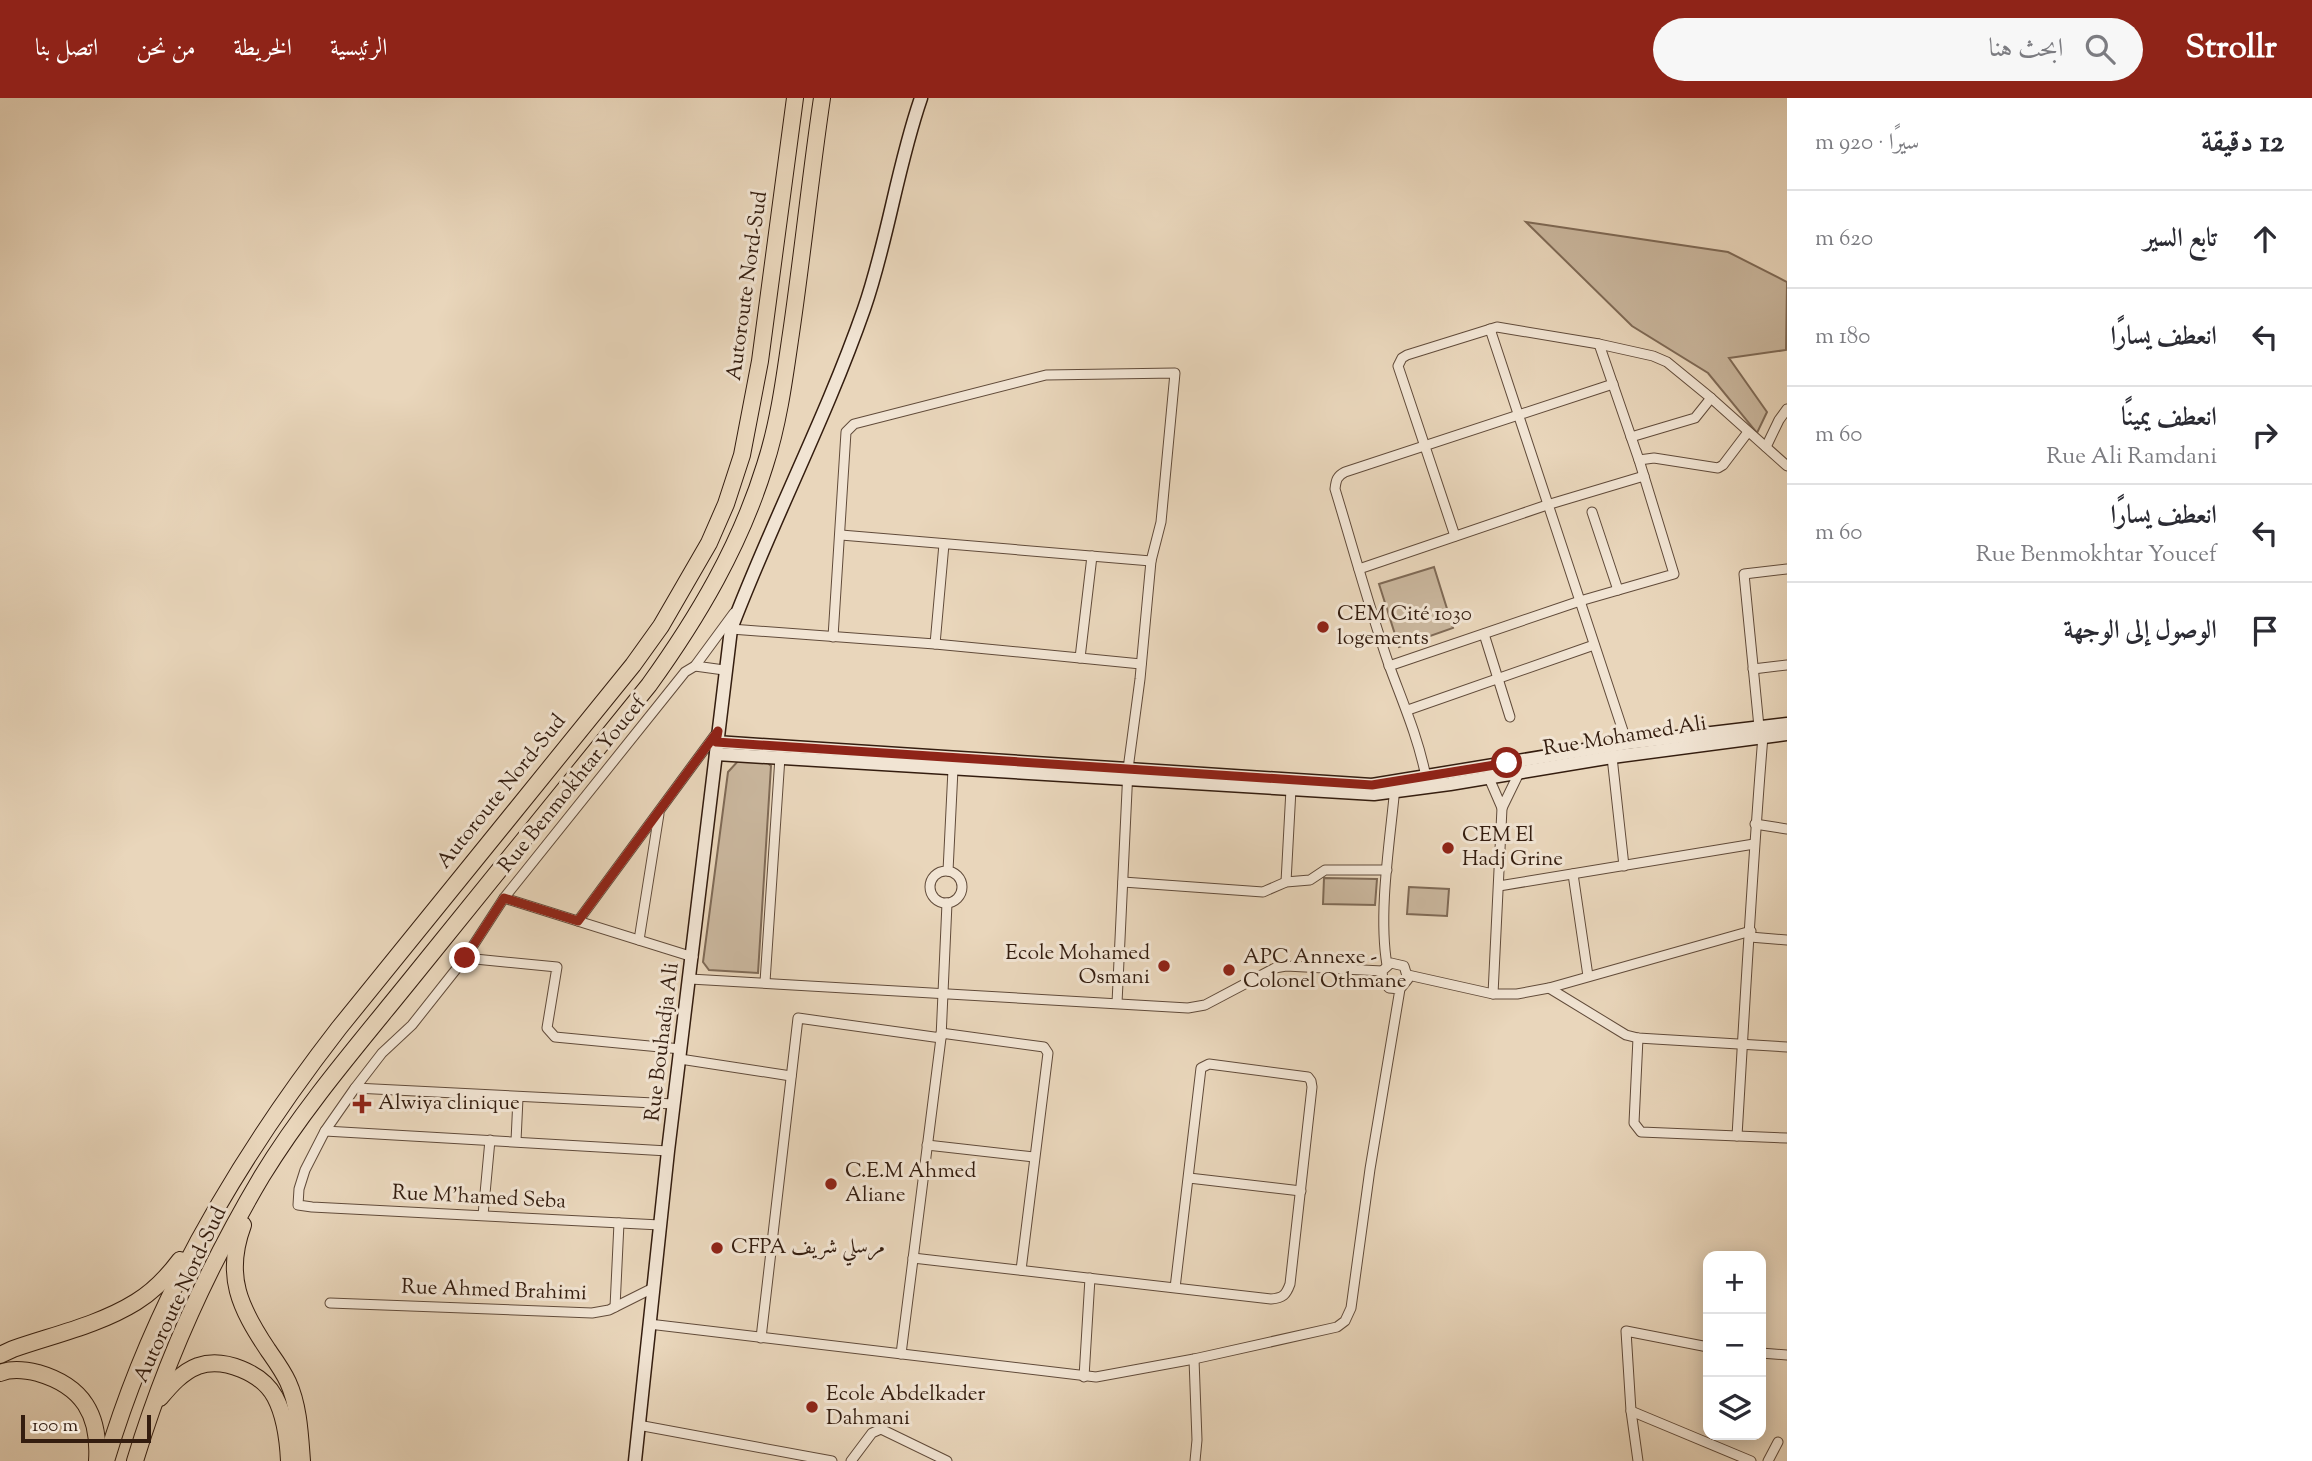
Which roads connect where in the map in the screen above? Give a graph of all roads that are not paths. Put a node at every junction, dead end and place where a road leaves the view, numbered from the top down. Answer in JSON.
{"nodes":[{"id":1,"x":795,"y":98,"type":"edge"},
{"id":2,"x":822,"y":98,"type":"edge"},
{"id":3,"x":921,"y":98,"type":"edge"},
{"id":4,"x":1490,"y":329,"type":"junction"},
{"id":5,"x":1599,"y":344,"type":"junction"},
{"id":6,"x":1613,"y":384,"type":"junction"},
{"id":7,"x":1711,"y":398,"type":"junction"},
{"id":8,"x":1787,"y":409,"type":"edge"},
{"id":9,"x":1518,"y":413,"type":"junction"},
{"id":10,"x":1748,"y":432,"type":"junction"},
{"id":11,"x":1632,"y":437,"type":"junction"},
{"id":12,"x":1424,"y":445,"type":"junction"},
{"id":13,"x":1766,"y":447,"type":"junction"},
{"id":14,"x":1639,"y":460,"type":"junction"},
{"id":15,"x":1787,"y":466,"type":"edge"},
{"id":16,"x":1644,"y":476,"type":"junction"},
{"id":17,"x":1547,"y":505,"type":"junction"},
{"id":18,"x":1592,"y":512,"type":"dead end"},
{"id":19,"x":841,"y":535,"type":"junction"},
{"id":20,"x":1455,"y":536,"type":"junction"},
{"id":21,"x":944,"y":544,"type":"junction"},
{"id":22,"x":1092,"y":556,"type":"junction"},
{"id":23,"x":1151,"y":561,"type":"junction"},
{"id":24,"x":1359,"y":569,"type":"junction"},
{"id":25,"x":1787,"y":569,"type":"edge"},
{"id":26,"x":1618,"y":590,"type":"junction"},
{"id":27,"x":1580,"y":601,"type":"junction"},
{"id":28,"x":741,"y":603,"type":"junction"},
{"id":29,"x":731,"y":629,"type":"junction"},
{"id":30,"x":1484,"y":634,"type":"junction"},
{"id":31,"x":833,"y":637,"type":"junction"},
{"id":32,"x":935,"y":644,"type":"junction"},
{"id":33,"x":1594,"y":645,"type":"junction"},
{"id":34,"x":1080,"y":658,"type":"junction"},
{"id":35,"x":1141,"y":664,"type":"junction"},
{"id":36,"x":1787,"y":665,"type":"edge"},
{"id":37,"x":695,"y":666,"type":"junction"},
{"id":38,"x":1390,"y":666,"type":"junction"},
{"id":39,"x":1754,"y":669,"type":"junction"},
{"id":40,"x":724,"y":670,"type":"junction"},
{"id":41,"x":1498,"y":680,"type":"junction"},
{"id":42,"x":1408,"y":710,"type":"junction"},
{"id":43,"x":1510,"y":717,"type":"dead end"},
{"id":44,"x":1787,"y":724,"type":"edge"},
{"id":45,"x":1761,"y":732,"type":"junction"},
{"id":46,"x":1787,"y":734,"type":"edge"},
{"id":47,"x":717,"y":742,"type":"junction"},
{"id":48,"x":1627,"y":743,"type":"junction"},
{"id":49,"x":780,"y":757,"type":"junction"},
{"id":50,"x":1612,"y":757,"type":"junction"},
{"id":51,"x":953,"y":769,"type":"junction"},
{"id":52,"x":1497,"y":769,"type":"junction"},
{"id":53,"x":1519,"y":773,"type":"junction"},
{"id":54,"x":1127,"y":774,"type":"junction"},
{"id":55,"x":1426,"y":777,"type":"junction"},
{"id":56,"x":1395,"y":788,"type":"junction"},
{"id":57,"x":1291,"y":789,"type":"junction"},
{"id":58,"x":1502,"y":808,"type":"junction"},
{"id":59,"x":659,"y":811,"type":"junction"},
{"id":60,"x":1755,"y":824,"type":"junction"},
{"id":61,"x":1787,"y":829,"type":"edge"},
{"id":62,"x":1754,"y":844,"type":"junction"},
{"id":63,"x":1625,"y":866,"type":"junction"},
{"id":64,"x":1387,"y":870,"type":"junction"},
{"id":65,"x":948,"y":871,"type":"junction"},
{"id":66,"x":1573,"y":874,"type":"junction"},
{"id":67,"x":1123,"y":882,"type":"junction"},
{"id":68,"x":1286,"y":882,"type":"junction"},
{"id":69,"x":1499,"y":886,"type":"junction"},
{"id":70,"x":504,"y":898,"type":"junction"},
{"id":71,"x":947,"y":903,"type":"junction"},
{"id":72,"x":578,"y":921,"type":"junction"},
{"id":73,"x":1750,"y":934,"type":"junction"},
{"id":74,"x":639,"y":940,"type":"junction"},
{"id":75,"x":1787,"y":940,"type":"edge"},
{"id":76,"x":693,"y":957,"type":"junction"},
{"id":77,"x":465,"y":958,"type":"junction"},
{"id":78,"x":1385,"y":968,"type":"junction"},
{"id":79,"x":1408,"y":975,"type":"junction"},
{"id":80,"x":1588,"y":976,"type":"junction"},
{"id":81,"x":690,"y":979,"type":"junction"},
{"id":82,"x":765,"y":982,"type":"junction"},
{"id":83,"x":1549,"y":988,"type":"junction"},
{"id":84,"x":1399,"y":989,"type":"junction"},
{"id":85,"x":944,"y":993,"type":"junction"},
{"id":86,"x":1493,"y":994,"type":"junction"},
{"id":87,"x":1117,"y":1003,"type":"junction"},
{"id":88,"x":941,"y":1036,"type":"junction"},
{"id":89,"x":1638,"y":1038,"type":"junction"},
{"id":90,"x":1743,"y":1044,"type":"junction"},
{"id":91,"x":1787,"y":1047,"type":"edge"},
{"id":92,"x":680,"y":1054,"type":"junction"},
{"id":93,"x":791,"y":1076,"type":"junction"},
{"id":94,"x":355,"y":1088,"type":"junction"},
{"id":95,"x":518,"y":1098,"type":"junction"},
{"id":96,"x":674,"y":1104,"type":"junction"},
{"id":97,"x":325,"y":1131,"type":"junction"},
{"id":98,"x":1737,"y":1136,"type":"junction"},
{"id":99,"x":1787,"y":1138,"type":"edge"},
{"id":100,"x":490,"y":1140,"type":"junction"},
{"id":101,"x":516,"y":1141,"type":"junction"},
{"id":102,"x":927,"y":1145,"type":"junction"},
{"id":103,"x":668,"y":1151,"type":"junction"},
{"id":104,"x":1034,"y":1157,"type":"junction"},
{"id":105,"x":263,"y":1175,"type":"junction"},
{"id":106,"x":1189,"y":1178,"type":"junction"},
{"id":107,"x":1300,"y":1191,"type":"junction"},
{"id":108,"x":298,"y":1205,"type":"joint"},
{"id":109,"x":483,"y":1215,"type":"junction"},
{"id":110,"x":619,"y":1223,"type":"junction"},
{"id":111,"x":206,"y":1224,"type":"junction"},
{"id":112,"x":660,"y":1225,"type":"junction"},
{"id":113,"x":913,"y":1258,"type":"junction"},
{"id":114,"x":1021,"y":1270,"type":"junction"},
{"id":115,"x":1090,"y":1278,"type":"junction"},
{"id":116,"x":653,"y":1288,"type":"junction"},
{"id":117,"x":1175,"y":1288,"type":"junction"},
{"id":118,"x":330,"y":1303,"type":"dead end"},
{"id":119,"x":615,"y":1307,"type":"junction"},
{"id":120,"x":649,"y":1324,"type":"junction"},
{"id":121,"x":761,"y":1338,"type":"junction"},
{"id":122,"x":1703,"y":1345,"type":"edge"},
{"id":123,"x":1766,"y":1353,"type":"edge"},
{"id":124,"x":901,"y":1354,"type":"junction"},
{"id":125,"x":0,"y":1355,"type":"edge"},
{"id":126,"x":1787,"y":1355,"type":"edge"},
{"id":127,"x":1194,"y":1359,"type":"junction"},
{"id":128,"x":0,"y":1373,"type":"edge"},
{"id":129,"x":1084,"y":1377,"type":"junction"},
{"id":130,"x":1631,"y":1411,"type":"junction"},
{"id":131,"x":638,"y":1425,"type":"junction"},
{"id":132,"x":142,"y":1439,"type":"junction"},
{"id":133,"x":1778,"y":1442,"type":"dead end"},
{"id":134,"x":804,"y":1458,"type":"edge"},
{"id":135,"x":97,"y":1461,"type":"edge"},
{"id":136,"x":106,"y":1461,"type":"edge"},
{"id":137,"x":135,"y":1461,"type":"edge"},
{"id":138,"x":289,"y":1461,"type":"edge"},
{"id":139,"x":302,"y":1461,"type":"edge"},
{"id":140,"x":635,"y":1461,"type":"edge"},
{"id":141,"x":832,"y":1461,"type":"edge"},
{"id":142,"x":850,"y":1461,"type":"edge"},
{"id":143,"x":947,"y":1461,"type":"edge"},
{"id":144,"x":1195,"y":1461,"type":"edge"},
{"id":145,"x":1637,"y":1461,"type":"edge"},
{"id":146,"x":1751,"y":1461,"type":"edge"},
{"id":147,"x":1769,"y":1461,"type":"edge"}],
"edges":[{"from":1,"to":111,"type":"highway","name":"Autoroute Nord-Sud"},
{"from":2,"to":105,"type":"highway","name":"Autoroute Nord-Sud"},
{"from":3,"to":28,"type":"street","name":"Rue Bouhadja Ali"},
{"from":4,"to":5,"type":"street"},
{"from":4,"to":9,"type":"street"},
{"from":4,"to":12,"type":"street"},
{"from":5,"to":6,"type":"street"},
{"from":5,"to":7,"type":"street"},
{"from":6,"to":9,"type":"street"},
{"from":6,"to":11,"type":"street"},
{"from":7,"to":10,"type":"street"},
{"from":7,"to":11,"type":"street"},
{"from":8,"to":13,"type":"street"},
{"from":9,"to":12,"type":"street"},
{"from":9,"to":17,"type":"street"},
{"from":10,"to":13,"type":"street"},
{"from":10,"to":14,"type":"street"},
{"from":11,"to":14,"type":"street"},
{"from":12,"to":20,"type":"street"},
{"from":12,"to":24,"type":"street"},
{"from":13,"to":15,"type":"street"},
{"from":14,"to":16,"type":"street"},
{"from":16,"to":17,"type":"street"},
{"from":16,"to":26,"type":"street"},
{"from":17,"to":20,"type":"street"},
{"from":17,"to":27,"type":"street"},
{"from":18,"to":26,"type":"street"},
{"from":19,"to":21,"type":"street"},
{"from":19,"to":23,"type":"street"},
{"from":19,"to":31,"type":"street"},
{"from":20,"to":24,"type":"street"},
{"from":21,"to":22,"type":"street"},
{"from":21,"to":32,"type":"street"},
{"from":22,"to":23,"type":"street"},
{"from":22,"to":34,"type":"street"},
{"from":23,"to":35,"type":"street"},
{"from":24,"to":38,"type":"street"},
{"from":25,"to":39,"type":"street"},
{"from":26,"to":27,"type":"street"},
{"from":27,"to":30,"type":"street"},
{"from":27,"to":33,"type":"street"},
{"from":28,"to":29,"type":"street","name":"Rue Bouhadja Ali"},
{"from":28,"to":37,"type":"street","name":"Rue Benmokhtar Youcef"},
{"from":29,"to":31,"type":"street"},
{"from":29,"to":40,"type":"street","name":"Rue Bouhadja Ali"},
{"from":30,"to":38,"type":"street"},
{"from":30,"to":41,"type":"street"},
{"from":31,"to":32,"type":"street"},
{"from":32,"to":34,"type":"street"},
{"from":33,"to":41,"type":"street"},
{"from":33,"to":48,"type":"street"},
{"from":34,"to":35,"type":"street"},
{"from":35,"to":54,"type":"street"},
{"from":36,"to":39,"type":"street"},
{"from":37,"to":40,"type":"street"},
{"from":37,"to":70,"type":"street","name":"Rue Benmokhtar Youcef"},
{"from":38,"to":42,"type":"street"},
{"from":39,"to":45,"type":"street"},
{"from":40,"to":47,"type":"street","name":"Rue Bouhadja Ali"},
{"from":41,"to":42,"type":"street"},
{"from":41,"to":43,"type":"street"},
{"from":42,"to":55,"type":"street"},
{"from":44,"to":45,"type":"street"},
{"from":45,"to":46,"type":"street","name":"Rue Mohamed Ali"},
{"from":45,"to":48,"type":"street"},
{"from":45,"to":50,"type":"street","name":"Rue Mohamed Ali"},
{"from":45,"to":60,"type":"street"},
{"from":47,"to":49,"type":"street","name":"Rue Mohamed Ali"},
{"from":47,"to":54,"type":"street"},
{"from":47,"to":59,"type":"street"},
{"from":47,"to":76,"type":"street","name":"Rue Bouhadja Ali"},
{"from":48,"to":52,"type":"street"},
{"from":49,"to":51,"type":"street","name":"Rue Mohamed Ali"},
{"from":49,"to":82,"type":"street"},
{"from":50,"to":53,"type":"street","name":"Rue Mohamed Ali"},
{"from":50,"to":63,"type":"street"},
{"from":51,"to":54,"type":"street","name":"Rue Mohamed Ali"},
{"from":51,"to":65,"type":"street"},
{"from":52,"to":53,"type":"street","name":"Rue Mohamed Ali"},
{"from":52,"to":53,"type":"street"},
{"from":52,"to":55,"type":"street"},
{"from":52,"to":56,"type":"street","name":"Rue Mohamed Ali"},
{"from":52,"to":58,"type":"street"},
{"from":53,"to":58,"type":"street"},
{"from":54,"to":56,"type":"street"},
{"from":54,"to":57,"type":"street","name":"Rue Mohamed Ali"},
{"from":54,"to":67,"type":"street"},
{"from":55,"to":56,"type":"street"},
{"from":56,"to":57,"type":"street","name":"Rue Mohamed Ali"},
{"from":56,"to":64,"type":"street"},
{"from":57,"to":68,"type":"street"},
{"from":58,"to":69,"type":"street"},
{"from":59,"to":72,"type":"street"},
{"from":59,"to":74,"type":"street"},
{"from":60,"to":61,"type":"street"},
{"from":60,"to":62,"type":"street"},
{"from":62,"to":63,"type":"street"},
{"from":62,"to":73,"type":"street"},
{"from":63,"to":66,"type":"street"},
{"from":64,"to":68,"type":"street"},
{"from":64,"to":78,"type":"street"},
{"from":65,"to":71,"type":"street"},
{"from":65,"to":71,"type":"street"},
{"from":66,"to":69,"type":"street"},
{"from":66,"to":80,"type":"street"},
{"from":67,"to":68,"type":"street"},
{"from":67,"to":87,"type":"street"},
{"from":69,"to":86,"type":"street"},
{"from":70,"to":72,"type":"street"},
{"from":70,"to":77,"type":"street","name":"Rue Benmokhtar Youcef"},
{"from":71,"to":85,"type":"street"},
{"from":72,"to":74,"type":"street"},
{"from":73,"to":75,"type":"street"},
{"from":73,"to":80,"type":"street"},
{"from":73,"to":90,"type":"street"},
{"from":74,"to":76,"type":"street"},
{"from":76,"to":81,"type":"street","name":"Rue Bouhadja Ali"},
{"from":77,"to":92,"type":"street"},
{"from":77,"to":94,"type":"street","name":"Rue Benmokhtar Youcef"},
{"from":78,"to":79,"type":"street"},
{"from":78,"to":84,"type":"street"},
{"from":78,"to":87,"type":"street"},
{"from":79,"to":84,"type":"street"},
{"from":79,"to":86,"type":"street"},
{"from":80,"to":83,"type":"street"},
{"from":81,"to":82,"type":"street"},
{"from":81,"to":92,"type":"street","name":"Rue Bouhadja Ali"},
{"from":82,"to":85,"type":"street"},
{"from":83,"to":86,"type":"street"},
{"from":83,"to":89,"type":"street"},
{"from":84,"to":127,"type":"street"},
{"from":85,"to":87,"type":"street"},
{"from":85,"to":88,"type":"street"},
{"from":88,"to":93,"type":"street"},
{"from":88,"to":102,"type":"street"},
{"from":88,"to":104,"type":"street"},
{"from":89,"to":90,"type":"street"},
{"from":89,"to":98,"type":"street"},
{"from":90,"to":91,"type":"street"},
{"from":90,"to":98,"type":"street"},
{"from":92,"to":93,"type":"street"},
{"from":92,"to":96,"type":"street","name":"Rue Bouhadja Ali"},
{"from":93,"to":121,"type":"street"},
{"from":94,"to":95,"type":"street"},
{"from":94,"to":97,"type":"street","name":"Rue Benmokhtar Youcef"},
{"from":95,"to":96,"type":"street"},
{"from":95,"to":101,"type":"street"},
{"from":96,"to":103,"type":"street","name":"Rue Bouhadja Ali"},
{"from":97,"to":100,"type":"street"},
{"from":97,"to":108,"type":"street","name":"Rue Benmokhtar Youcef"},
{"from":98,"to":99,"type":"street"},
{"from":100,"to":101,"type":"street"},
{"from":100,"to":109,"type":"street"},
{"from":101,"to":103,"type":"street"},
{"from":102,"to":104,"type":"street"},
{"from":102,"to":113,"type":"street"},
{"from":103,"to":112,"type":"street","name":"Rue Bouhadja Ali"},
{"from":104,"to":114,"type":"street"},
{"from":105,"to":132,"type":"highway","name":"Autoroute Nord-Sud"},
{"from":105,"to":139,"type":"highway"},
{"from":106,"to":107,"type":"street"},
{"from":106,"to":107,"type":"street"},
{"from":106,"to":117,"type":"street"},
{"from":107,"to":117,"type":"street"},
{"from":108,"to":109,"type":"street","name":"Rue M'hamed Seba"},
{"from":109,"to":110,"type":"street","name":"Rue M'hamed Seba"},
{"from":110,"to":112,"type":"street","name":"Rue M'hamed Seba"},
{"from":110,"to":119,"type":"street"},
{"from":111,"to":125,"type":"highway"},
{"from":111,"to":136,"type":"highway","name":"Autoroute Nord-Sud"},
{"from":112,"to":116,"type":"street","name":"Rue Bouhadja Ali"},
{"from":113,"to":114,"type":"street"},
{"from":113,"to":124,"type":"street"},
{"from":114,"to":115,"type":"street"},
{"from":115,"to":117,"type":"street"},
{"from":115,"to":129,"type":"street"},
{"from":116,"to":119,"type":"street","name":"Rue Ahmed Brahimi"},
{"from":116,"to":120,"type":"street","name":"Rue Bouhadja Ali"},
{"from":118,"to":119,"type":"street","name":"Rue Ahmed Brahimi"},
{"from":120,"to":121,"type":"street"},
{"from":120,"to":131,"type":"street","name":"Rue Bouhadja Ali"},
{"from":121,"to":124,"type":"street"},
{"from":122,"to":130,"type":"street"},
{"from":123,"to":126,"type":"street"},
{"from":124,"to":129,"type":"street"},
{"from":127,"to":129,"type":"street"},
{"from":127,"to":144,"type":"street"},
{"from":128,"to":135,"type":"highway"},
{"from":130,"to":145,"type":"street"},
{"from":130,"to":146,"type":"street"},
{"from":131,"to":134,"type":"street"},
{"from":131,"to":140,"type":"street","name":"Rue Bouhadja Ali"},
{"from":132,"to":137,"type":"highway","name":"Autoroute Nord-Sud"},
{"from":132,"to":138,"type":"highway"},
{"from":133,"to":147,"type":"street"},
{"from":134,"to":141,"type":"street"},
{"from":142,"to":143,"type":"street"}]}
